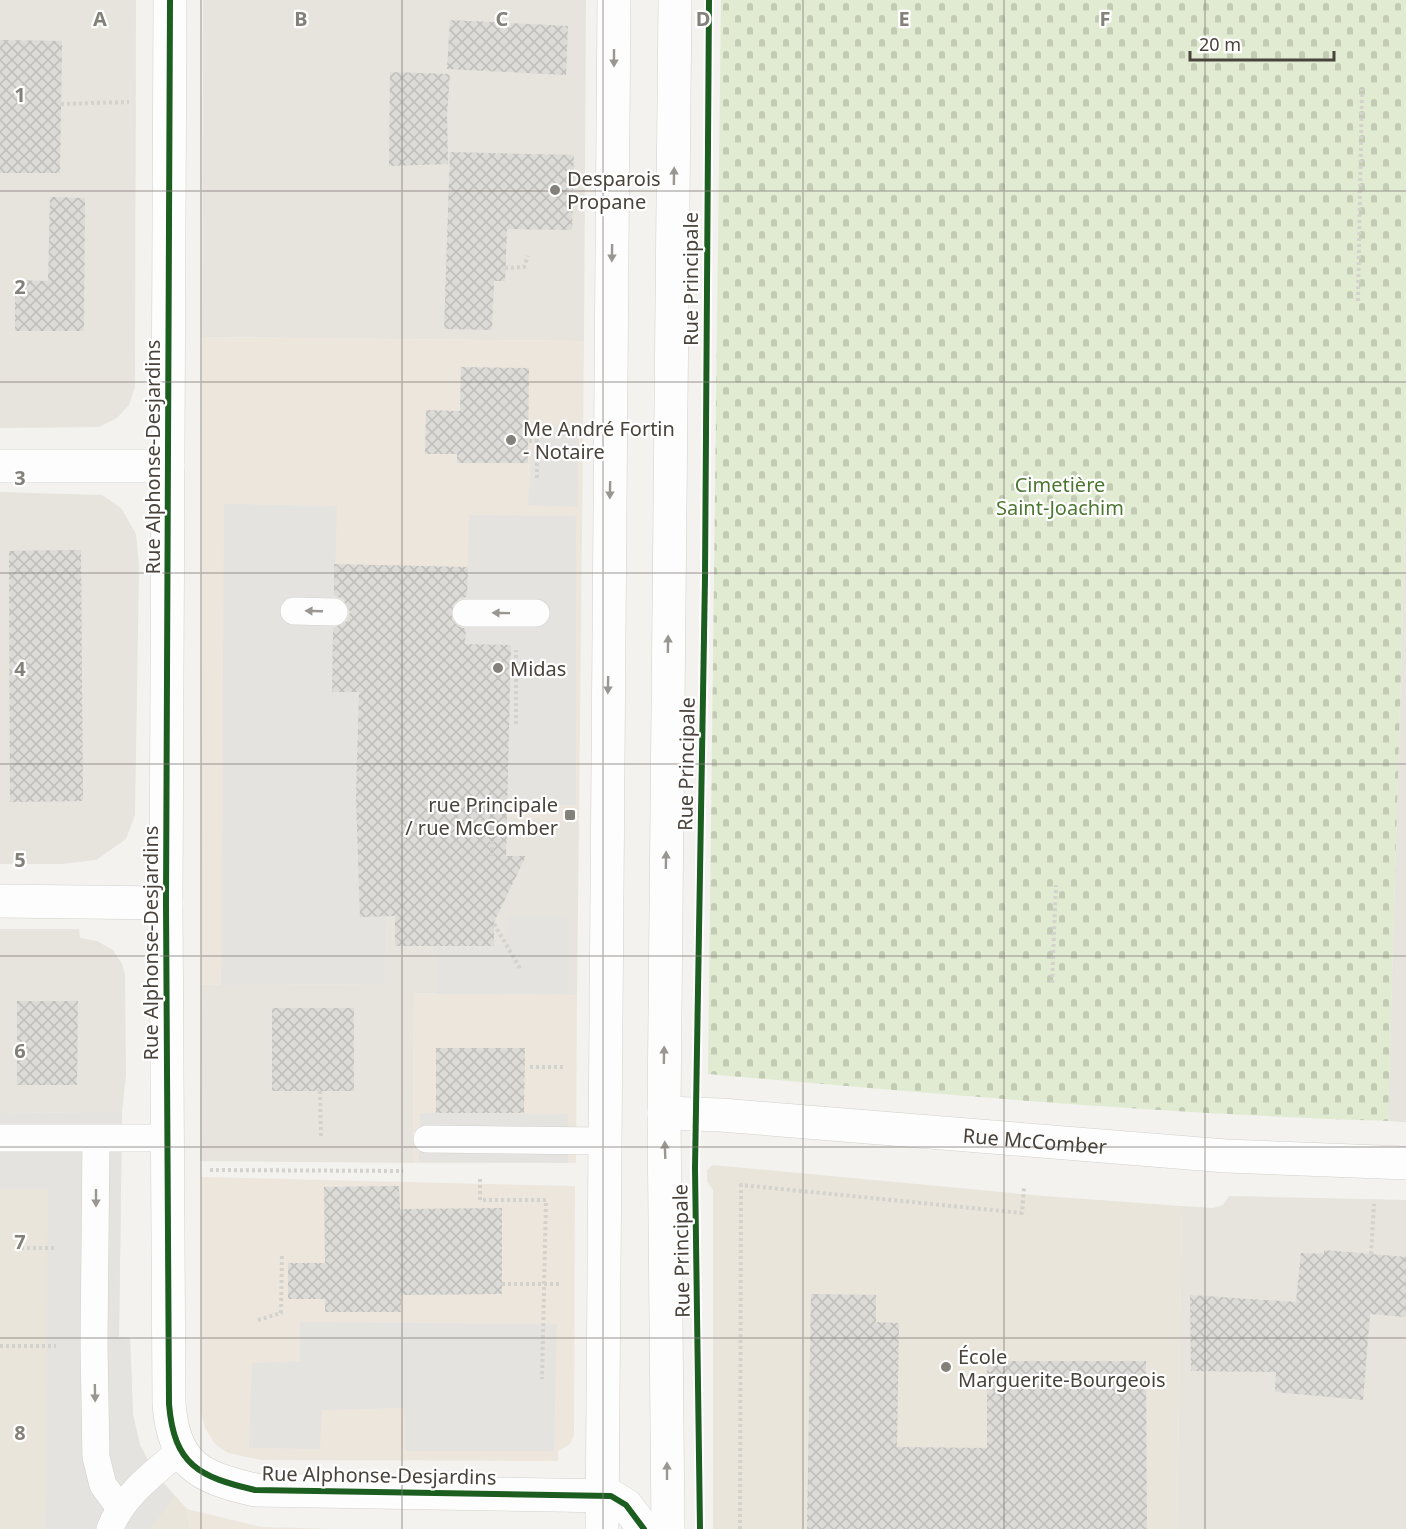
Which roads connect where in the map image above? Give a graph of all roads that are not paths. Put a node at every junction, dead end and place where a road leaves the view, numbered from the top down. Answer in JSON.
{"nodes":[{"id":1,"x":170,"y":0,"type":"edge"},
{"id":2,"x":614,"y":0,"type":"edge"},
{"id":3,"x":675,"y":0,"type":"edge"},
{"id":4,"x":0,"y":466,"type":"edge"},
{"id":5,"x":168,"y":466,"type":"junction"},
{"id":6,"x":294,"y":611,"type":"dead end"},
{"id":7,"x":334,"y":612,"type":"dead end"},
{"id":8,"x":466,"y":612,"type":"dead end"},
{"id":9,"x":536,"y":613,"type":"dead end"},
{"id":10,"x":0,"y":901,"type":"edge"},
{"id":11,"x":166,"y":903,"type":"junction"},
{"id":12,"x":664,"y":1113,"type":"junction"},
{"id":13,"x":0,"y":1138,"type":"edge"},
{"id":14,"x":167,"y":1138,"type":"junction"},
{"id":15,"x":96,"y":1139,"type":"junction"},
{"id":16,"x":427,"y":1139,"type":"dead end"},
{"id":17,"x":603,"y":1141,"type":"junction"},
{"id":18,"x":1406,"y":1163,"type":"edge"},
{"id":19,"x":180,"y":1451,"type":"junction"},
{"id":20,"x":602,"y":1496,"type":"junction"},
{"id":21,"x":115,"y":1519,"type":"edge"},
{"id":22,"x":602,"y":1529,"type":"edge"},
{"id":23,"x":644,"y":1529,"type":"edge"},
{"id":24,"x":668,"y":1529,"type":"edge"}],
"edges":[{"from":1,"to":5,"type":"street","name":"Rue Alphonse-Desjardins"},
{"from":2,"to":17,"type":"street","one_way":true},
{"from":12,"to":3,"type":"street","name":"Rue Principale","one_way":true},
{"from":4,"to":5,"type":"street"},
{"from":5,"to":11,"type":"street","name":"Rue Alphonse-Desjardins"},
{"from":7,"to":6,"type":"lane","one_way":true},
{"from":9,"to":8,"type":"lane","one_way":true},
{"from":10,"to":11,"type":"street"},
{"from":11,"to":14,"type":"street","name":"Rue Alphonse-Desjardins"},
{"from":12,"to":18,"type":"street","name":"Rue McComber"},
{"from":24,"to":12,"type":"street","name":"Rue Principale","one_way":true},
{"from":13,"to":15,"type":"lane"},
{"from":14,"to":15,"type":"lane"},
{"from":14,"to":19,"type":"street","name":"Rue Alphonse-Desjardins"},
{"from":15,"to":21,"type":"lane","one_way":true},
{"from":16,"to":17,"type":"lane"},
{"from":17,"to":20,"type":"street"},
{"from":19,"to":20,"type":"street","name":"Rue Alphonse-Desjardins"},
{"from":19,"to":21,"type":"lane"},
{"from":20,"to":22,"type":"street"},
{"from":20,"to":23,"type":"street"}]}
